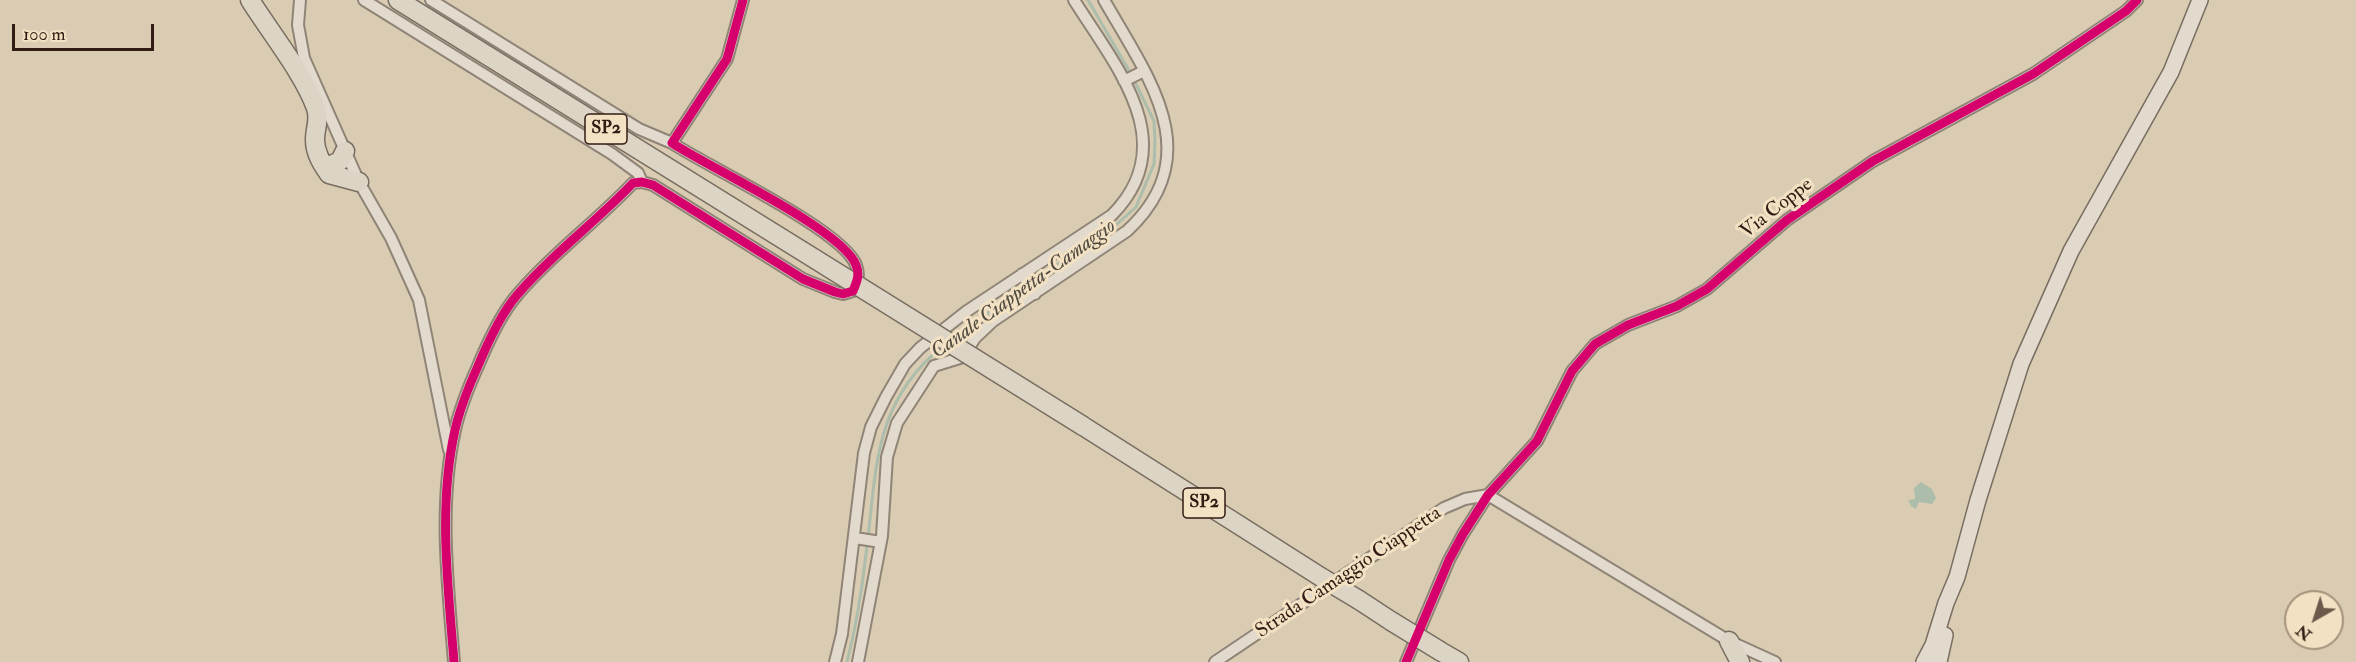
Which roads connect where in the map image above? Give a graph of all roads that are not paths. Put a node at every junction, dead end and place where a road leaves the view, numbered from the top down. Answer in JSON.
{"nodes":[{"id":1,"x":250,"y":0,"type":"edge"},
{"id":2,"x":300,"y":0,"type":"edge"},
{"id":3,"x":364,"y":0,"type":"edge"},
{"id":4,"x":398,"y":0,"type":"edge"},
{"id":5,"x":431,"y":0,"type":"edge"},
{"id":6,"x":743,"y":0,"type":"edge"},
{"id":7,"x":1074,"y":0,"type":"edge"},
{"id":8,"x":1104,"y":0,"type":"edge"},
{"id":9,"x":2137,"y":0,"type":"edge"},
{"id":10,"x":2200,"y":0,"type":"edge"},
{"id":11,"x":1144,"y":71,"type":"junction"},
{"id":12,"x":1124,"y":81,"type":"junction"},
{"id":13,"x":672,"y":143,"type":"junction"},
{"id":14,"x":345,"y":151,"type":"junction"},
{"id":15,"x":325,"y":168,"type":"junction"},
{"id":16,"x":358,"y":182,"type":"junction"},
{"id":17,"x":642,"y":182,"type":"junction"},
{"id":18,"x":1022,"y":274,"type":"junction"},
{"id":19,"x":1035,"y":294,"type":"junction"},
{"id":20,"x":450,"y":456,"type":"junction"},
{"id":21,"x":1488,"y":495,"type":"junction"},
{"id":22,"x":855,"y":538,"type":"junction"},
{"id":23,"x":881,"y":542,"type":"junction"},
{"id":24,"x":1957,"y":577,"type":"junction"},
{"id":25,"x":1729,"y":641,"type":"junction"},
{"id":26,"x":1446,"y":657,"type":"edge"},
{"id":27,"x":454,"y":662,"type":"edge"},
{"id":28,"x":835,"y":662,"type":"edge"},
{"id":29,"x":858,"y":662,"type":"edge"},
{"id":30,"x":1215,"y":662,"type":"edge"},
{"id":31,"x":1406,"y":662,"type":"edge"},
{"id":32,"x":1459,"y":662,"type":"edge"},
{"id":33,"x":1740,"y":662,"type":"edge"},
{"id":34,"x":1775,"y":662,"type":"edge"},
{"id":35,"x":1924,"y":662,"type":"edge"},
{"id":36,"x":1939,"y":662,"type":"edge"}],
"edges":[{"from":1,"to":15,"type":"main road"},
{"from":2,"to":14,"type":"street"},
{"from":3,"to":17,"type":"street"},
{"from":4,"to":26,"type":"main road","number":"SP2","bridge":true},
{"from":5,"to":13,"type":"street"},
{"from":6,"to":13,"type":"street"},
{"from":7,"to":12,"type":"street"},
{"from":8,"to":11,"type":"street"},
{"from":9,"to":21,"type":"street","name":"Via Coppe"},
{"from":10,"to":24,"type":"main road"},
{"from":11,"to":12,"type":"street"},
{"from":11,"to":19,"type":"street"},
{"from":12,"to":18,"type":"street"},
{"from":13,"to":17,"type":"street"},
{"from":14,"to":15,"type":"main road"},
{"from":14,"to":16,"type":"street"},
{"from":15,"to":16,"type":"main road"},
{"from":16,"to":20,"type":"street"},
{"from":17,"to":20,"type":"street"},
{"from":18,"to":19,"type":"street"},
{"from":18,"to":22,"type":"street"},
{"from":19,"to":23,"type":"street"},
{"from":20,"to":27,"type":"street"},
{"from":21,"to":25,"type":"street"},
{"from":21,"to":30,"type":"street","name":"Strada Camaggio Ciappetta"},
{"from":21,"to":31,"type":"street","name":"Via Coppe"},
{"from":22,"to":23,"type":"street"},
{"from":22,"to":28,"type":"street"},
{"from":23,"to":29,"type":"street"},
{"from":24,"to":35,"type":"main road"},
{"from":24,"to":36,"type":"main road"},
{"from":25,"to":33,"type":"main road"},
{"from":25,"to":34,"type":"street"},
{"from":26,"to":32,"type":"main road","number":"SP2"}]}
